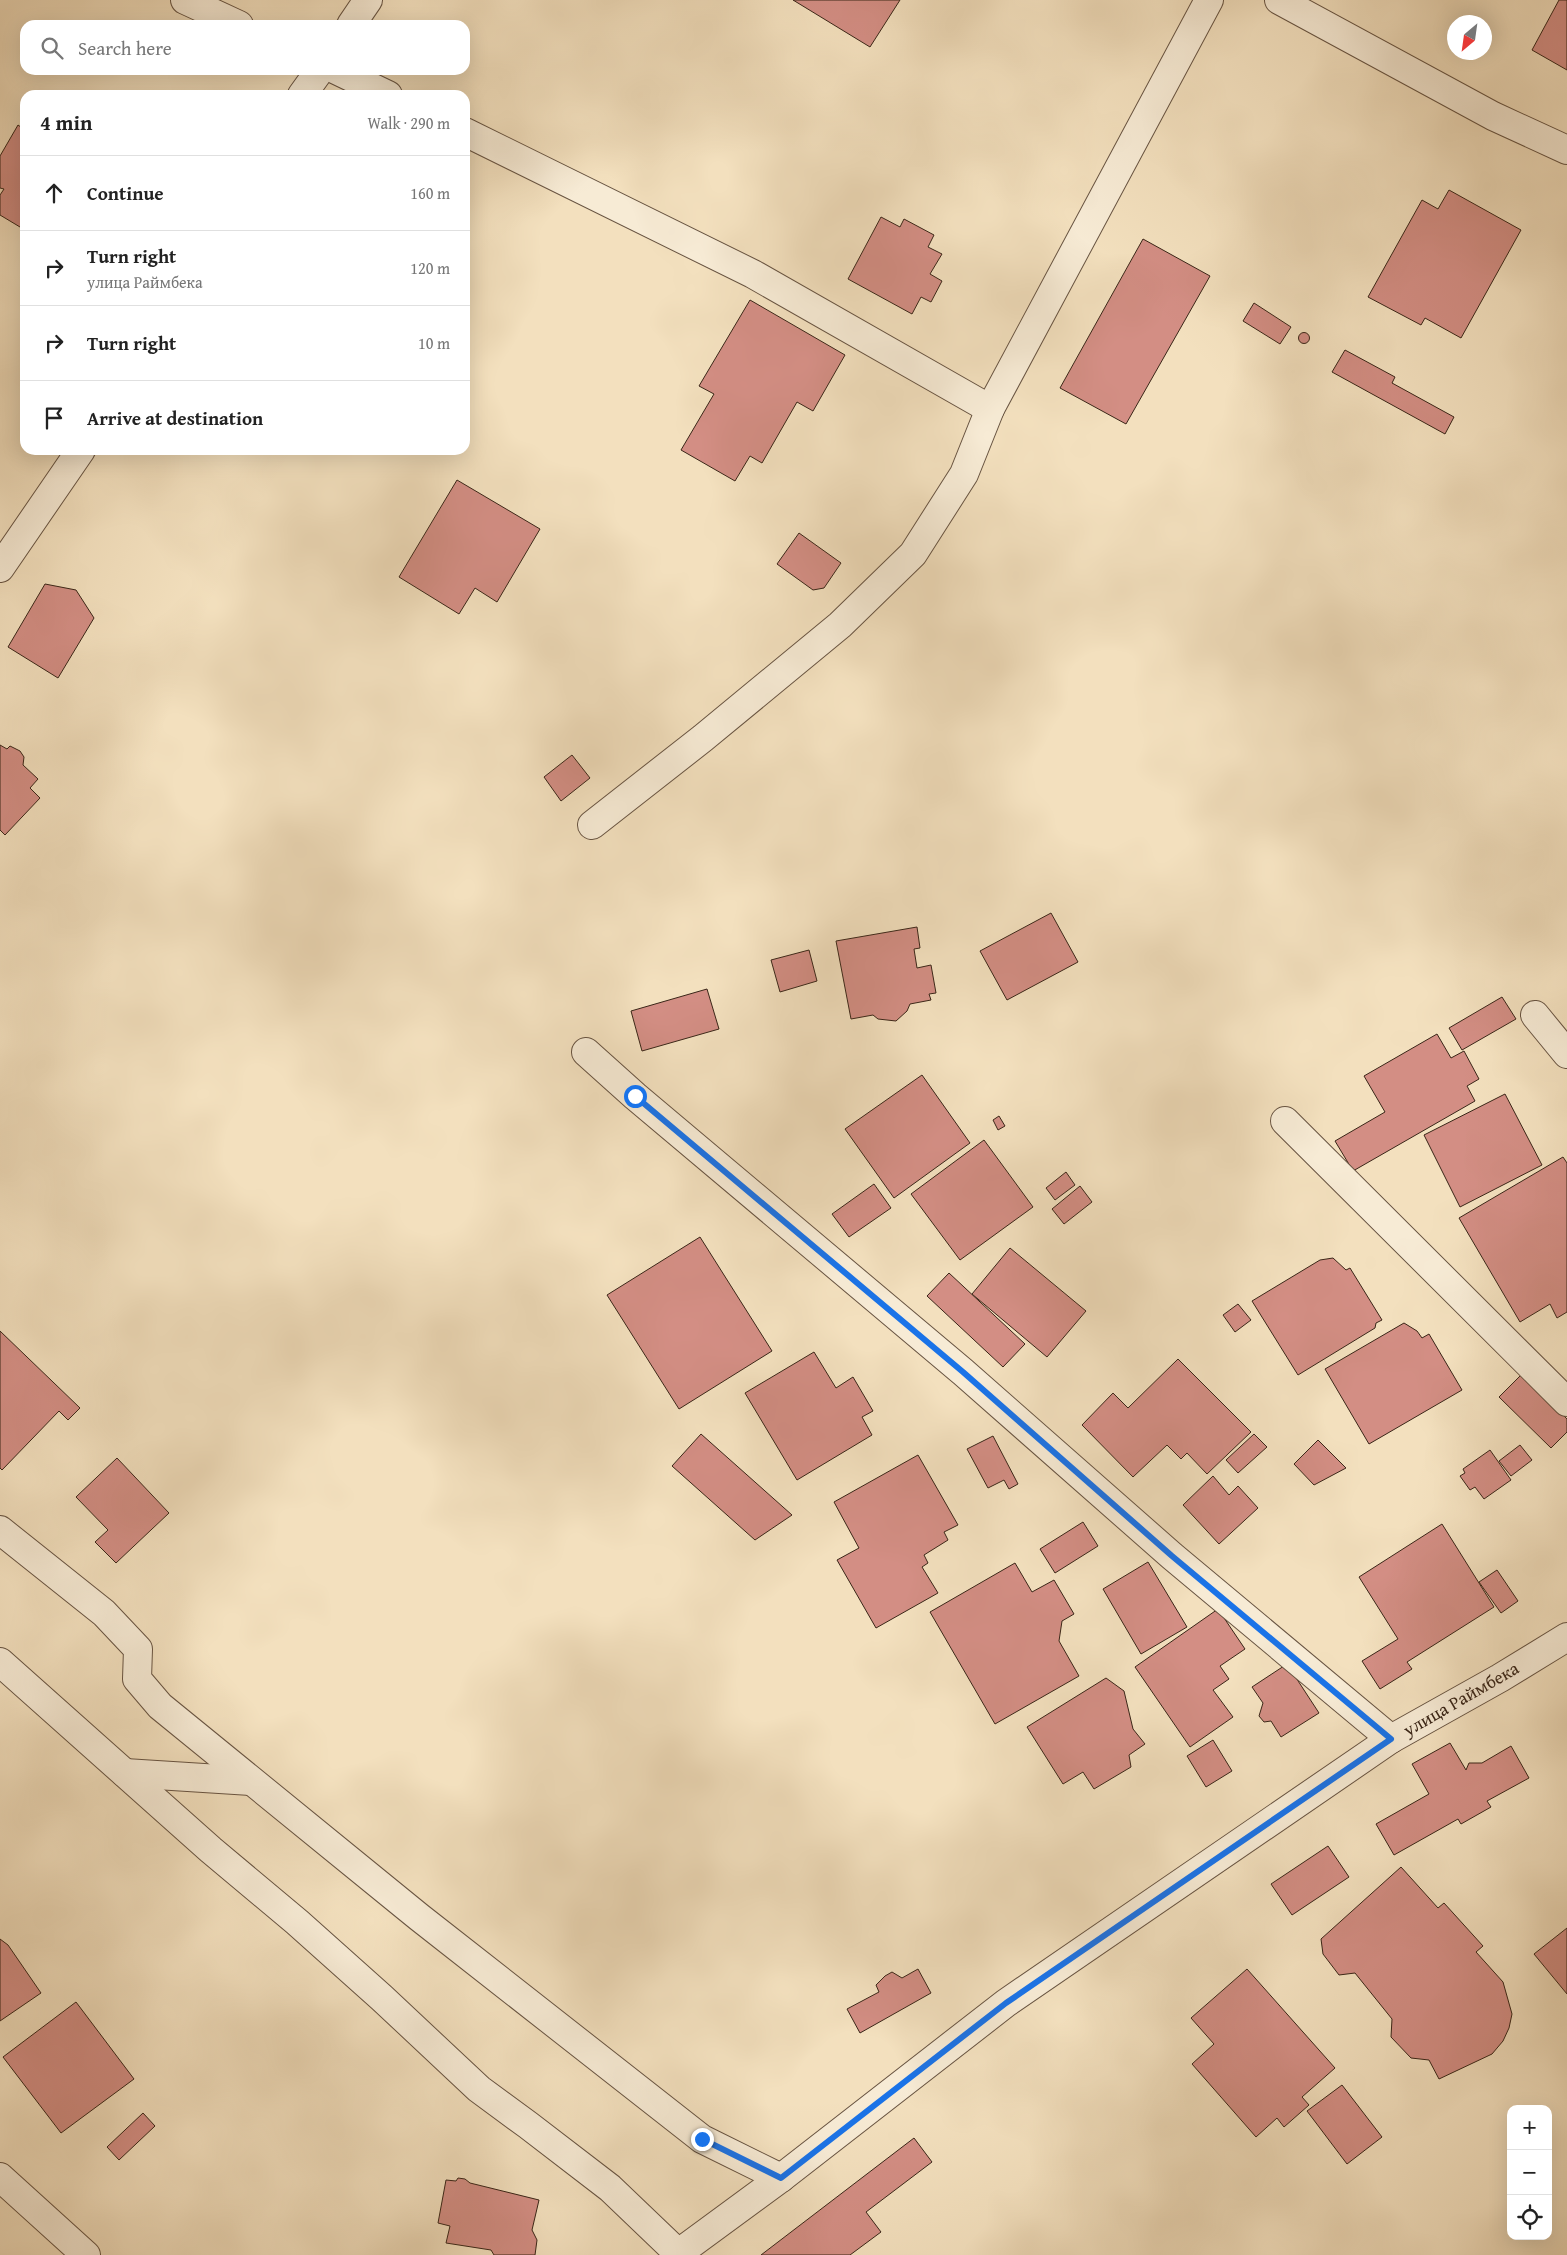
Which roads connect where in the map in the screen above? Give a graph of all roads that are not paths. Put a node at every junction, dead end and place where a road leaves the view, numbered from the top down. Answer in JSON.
{"nodes":[{"id":1,"x":185,"y":0,"type":"edge"},
{"id":2,"x":368,"y":0,"type":"edge"},
{"id":3,"x":1209,"y":0,"type":"edge"},
{"id":4,"x":1280,"y":0,"type":"edge"},
{"id":5,"x":228,"y":20,"type":"edge"},
{"id":6,"x":354,"y":20,"type":"edge"},
{"id":7,"x":316,"y":75,"type":"edge"},
{"id":8,"x":346,"y":75,"type":"edge"},
{"id":9,"x":306,"y":90,"type":"edge"},
{"id":10,"x":378,"y":90,"type":"edge"},
{"id":11,"x":470,"y":134,"type":"edge"},
{"id":12,"x":1567,"y":150,"type":"edge"},
{"id":13,"x":990,"y":409,"type":"junction"},
{"id":14,"x":78,"y":455,"type":"edge"},
{"id":15,"x":0,"y":568,"type":"edge"},
{"id":16,"x":592,"y":825,"type":"dead end"},
{"id":17,"x":1535,"y":1015,"type":"dead end"},
{"id":18,"x":586,"y":1052,"type":"dead end"},
{"id":19,"x":1567,"y":1054,"type":"edge"},
{"id":20,"x":1285,"y":1121,"type":"dead end"},
{"id":21,"x":1567,"y":1402,"type":"edge"},
{"id":22,"x":0,"y":1530,"type":"edge"},
{"id":23,"x":1567,"y":1637,"type":"edge"},
{"id":24,"x":0,"y":1662,"type":"edge"},
{"id":25,"x":1391,"y":1739,"type":"junction"},
{"id":26,"x":125,"y":1773,"type":"junction"},
{"id":27,"x":251,"y":1781,"type":"junction"},
{"id":28,"x":0,"y":2177,"type":"edge"},
{"id":29,"x":781,"y":2178,"type":"junction"},
{"id":30,"x":677,"y":2254,"type":"edge"},
{"id":31,"x":86,"y":2255,"type":"edge"}],
"edges":[{"from":1,"to":5,"type":"street"},
{"from":2,"to":6,"type":"street"},
{"from":3,"to":13,"type":"street"},
{"from":4,"to":12,"type":"street"},
{"from":7,"to":9,"type":"street"},
{"from":8,"to":10,"type":"street"},
{"from":11,"to":13,"type":"street"},
{"from":13,"to":16,"type":"street"},
{"from":14,"to":15,"type":"street"},
{"from":17,"to":19,"type":"street"},
{"from":18,"to":25,"type":"street"},
{"from":20,"to":21,"type":"street"},
{"from":22,"to":27,"type":"street"},
{"from":23,"to":25,"type":"street","name":"улица Раймбека"},
{"from":24,"to":26,"type":"street"},
{"from":25,"to":29,"type":"street","name":"улица Раймбека"},
{"from":26,"to":27,"type":"street"},
{"from":26,"to":30,"type":"street"},
{"from":27,"to":29,"type":"street"},
{"from":28,"to":31,"type":"street"},
{"from":29,"to":30,"type":"street","name":"улица Раймбека"}]}
